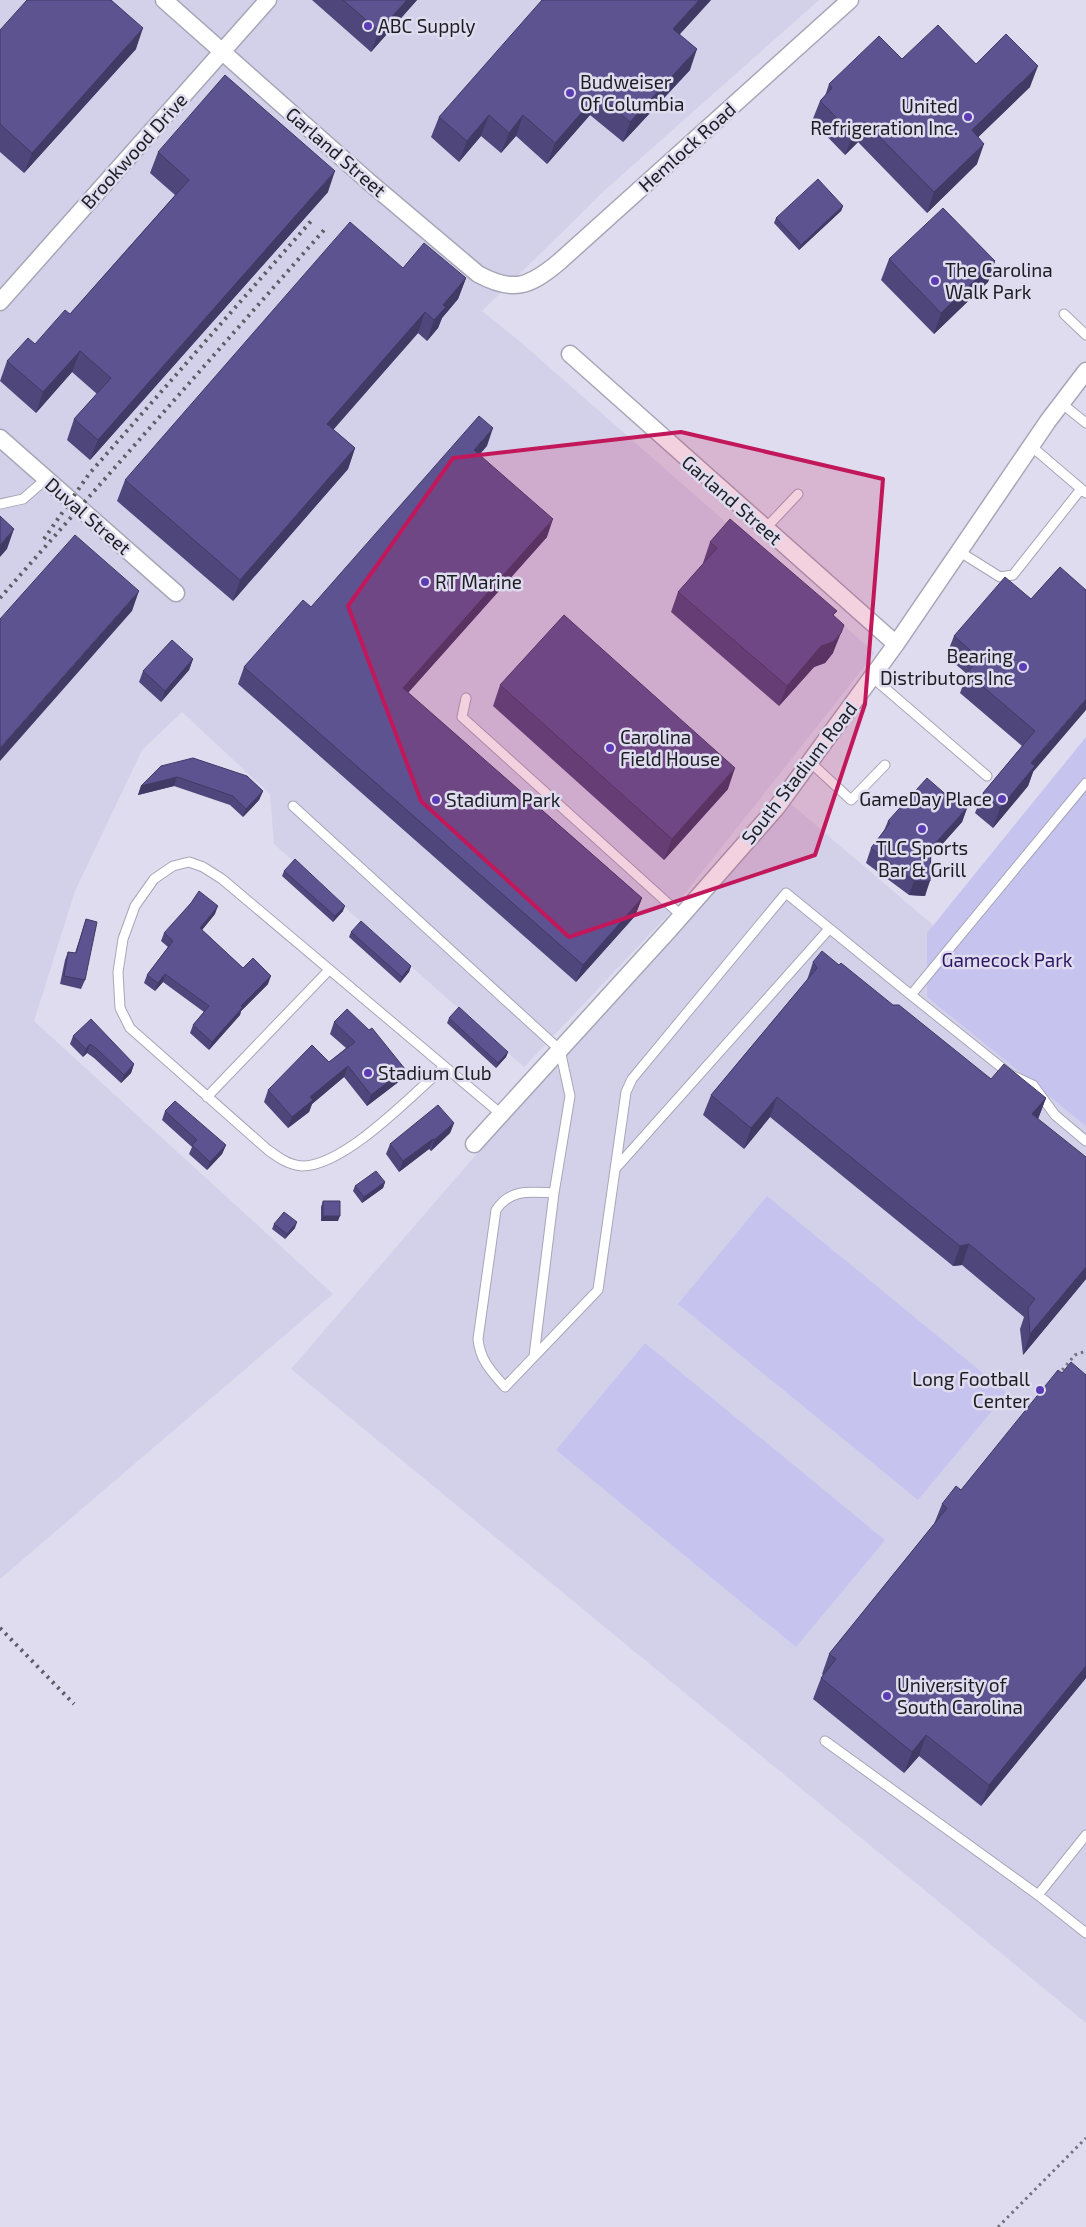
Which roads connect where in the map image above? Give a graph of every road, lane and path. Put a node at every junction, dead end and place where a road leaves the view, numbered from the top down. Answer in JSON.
{"nodes":[{"id":1,"x":164,"y":0,"type":"edge"},
{"id":2,"x":268,"y":0,"type":"edge"},
{"id":3,"x":850,"y":0,"type":"edge"},
{"id":4,"x":222,"y":52,"type":"junction"},
{"id":5,"x":518,"y":286,"type":"joint"},
{"id":6,"x":0,"y":302,"type":"edge"},
{"id":7,"x":1064,"y":314,"type":"dead end"},
{"id":8,"x":1086,"y":334,"type":"edge"},
{"id":9,"x":570,"y":354,"type":"dead end"},
{"id":10,"x":1086,"y":371,"type":"edge"},
{"id":11,"x":1061,"y":403,"type":"junction"},
{"id":12,"x":1086,"y":423,"type":"edge"},
{"id":13,"x":0,"y":438,"type":"edge"},
{"id":14,"x":1031,"y":446,"type":"junction"},
{"id":15,"x":46,"y":479,"type":"junction"},
{"id":16,"x":1083,"y":491,"type":"edge"},
{"id":17,"x":798,"y":494,"type":"dead end"},
{"id":18,"x":0,"y":504,"type":"edge"},
{"id":19,"x":765,"y":529,"type":"junction"},
{"id":20,"x":960,"y":552,"type":"junction"},
{"id":21,"x":176,"y":593,"type":"dead end"},
{"id":22,"x":896,"y":644,"type":"junction"},
{"id":23,"x":872,"y":677,"type":"junction"},
{"id":24,"x":466,"y":698,"type":"dead end"},
{"id":25,"x":810,"y":762,"type":"junction"},
{"id":26,"x":885,"y":765,"type":"dead end"},
{"id":27,"x":987,"y":776,"type":"dead end"},
{"id":28,"x":1086,"y":783,"type":"edge"},
{"id":29,"x":293,"y":806,"type":"dead end"},
{"id":30,"x":682,"y":916,"type":"junction"},
{"id":31,"x":829,"y":929,"type":"junction"},
{"id":32,"x":329,"y":970,"type":"junction"},
{"id":33,"x":910,"y":994,"type":"junction"},
{"id":34,"x":560,"y":1050,"type":"junction"},
{"id":35,"x":444,"y":1067,"type":"junction"},
{"id":36,"x":207,"y":1097,"type":"junction"},
{"id":37,"x":501,"y":1114,"type":"junction"},
{"id":38,"x":1086,"y":1141,"type":"edge"},
{"id":39,"x":474,"y":1144,"type":"dead end"},
{"id":40,"x":615,"y":1169,"type":"junction"},
{"id":41,"x":554,"y":1193,"type":"junction"},
{"id":42,"x":1086,"y":1351,"type":"edge"},
{"id":43,"x":534,"y":1356,"type":"junction"},
{"id":44,"x":1053,"y":1381,"type":"edge"},
{"id":45,"x":825,"y":1741,"type":"dead end"},
{"id":46,"x":1086,"y":1835,"type":"edge"},
{"id":47,"x":1038,"y":1895,"type":"junction"},
{"id":48,"x":1086,"y":1933,"type":"edge"},
{"id":49,"x":1086,"y":2138,"type":"edge"},
{"id":50,"x":998,"y":2227,"type":"edge"}],
"edges":[{"from":1,"to":4,"type":"street","name":"Garland Street"},
{"from":2,"to":4,"type":"street","name":"Brookwood Drive"},
{"from":3,"to":5,"type":"street","name":"Hemlock Road"},
{"from":4,"to":5,"type":"street","name":"Garland Street"},
{"from":4,"to":6,"type":"street","name":"Brookwood Drive"},
{"from":7,"to":8,"type":"lane"},
{"from":9,"to":19,"type":"street","name":"Garland Street"},
{"from":10,"to":11,"type":"street","name":"South Stadium Road"},
{"from":11,"to":12,"type":"lane"},
{"from":11,"to":14,"type":"street","name":"South Stadium Road"},
{"from":13,"to":15,"type":"street","name":"Duval Street"},
{"from":14,"to":16,"type":"lane"},
{"from":14,"to":20,"type":"street","name":"South Stadium Road"},
{"from":15,"to":18,"type":"lane"},
{"from":15,"to":21,"type":"street","name":"Duval Street"},
{"from":16,"to":20,"type":"lane"},
{"from":17,"to":19,"type":"lane"},
{"from":19,"to":22,"type":"street","name":"Garland Street"},
{"from":20,"to":22,"type":"street","name":"South Stadium Road"},
{"from":22,"to":23,"type":"street","name":"South Stadium Road"},
{"from":23,"to":25,"type":"street","name":"South Stadium Road"},
{"from":23,"to":27,"type":"lane"},
{"from":24,"to":30,"type":"lane"},
{"from":25,"to":26,"type":"lane"},
{"from":25,"to":30,"type":"street","name":"South Stadium Road"},
{"from":28,"to":33,"type":"lane"},
{"from":29,"to":34,"type":"lane"},
{"from":30,"to":34,"type":"street","name":"South Stadium Road"},
{"from":31,"to":33,"type":"lane"},
{"from":31,"to":40,"type":"lane"},
{"from":31,"to":40,"type":"lane"},
{"from":32,"to":35,"type":"lane"},
{"from":32,"to":36,"type":"lane"},
{"from":32,"to":36,"type":"lane"},
{"from":33,"to":38,"type":"lane"},
{"from":34,"to":37,"type":"street","name":"South Stadium Road"},
{"from":34,"to":41,"type":"lane"},
{"from":35,"to":36,"type":"lane"},
{"from":35,"to":37,"type":"lane"},
{"from":37,"to":39,"type":"street","name":"South Stadium Road"},
{"from":40,"to":43,"type":"lane"},
{"from":41,"to":43,"type":"lane"},
{"from":41,"to":43,"type":"lane"},
{"from":42,"to":44,"type":"path"},
{"from":45,"to":47,"type":"lane"},
{"from":46,"to":47,"type":"lane"},
{"from":47,"to":48,"type":"lane"},
{"from":49,"to":50,"type":"path"}]}
